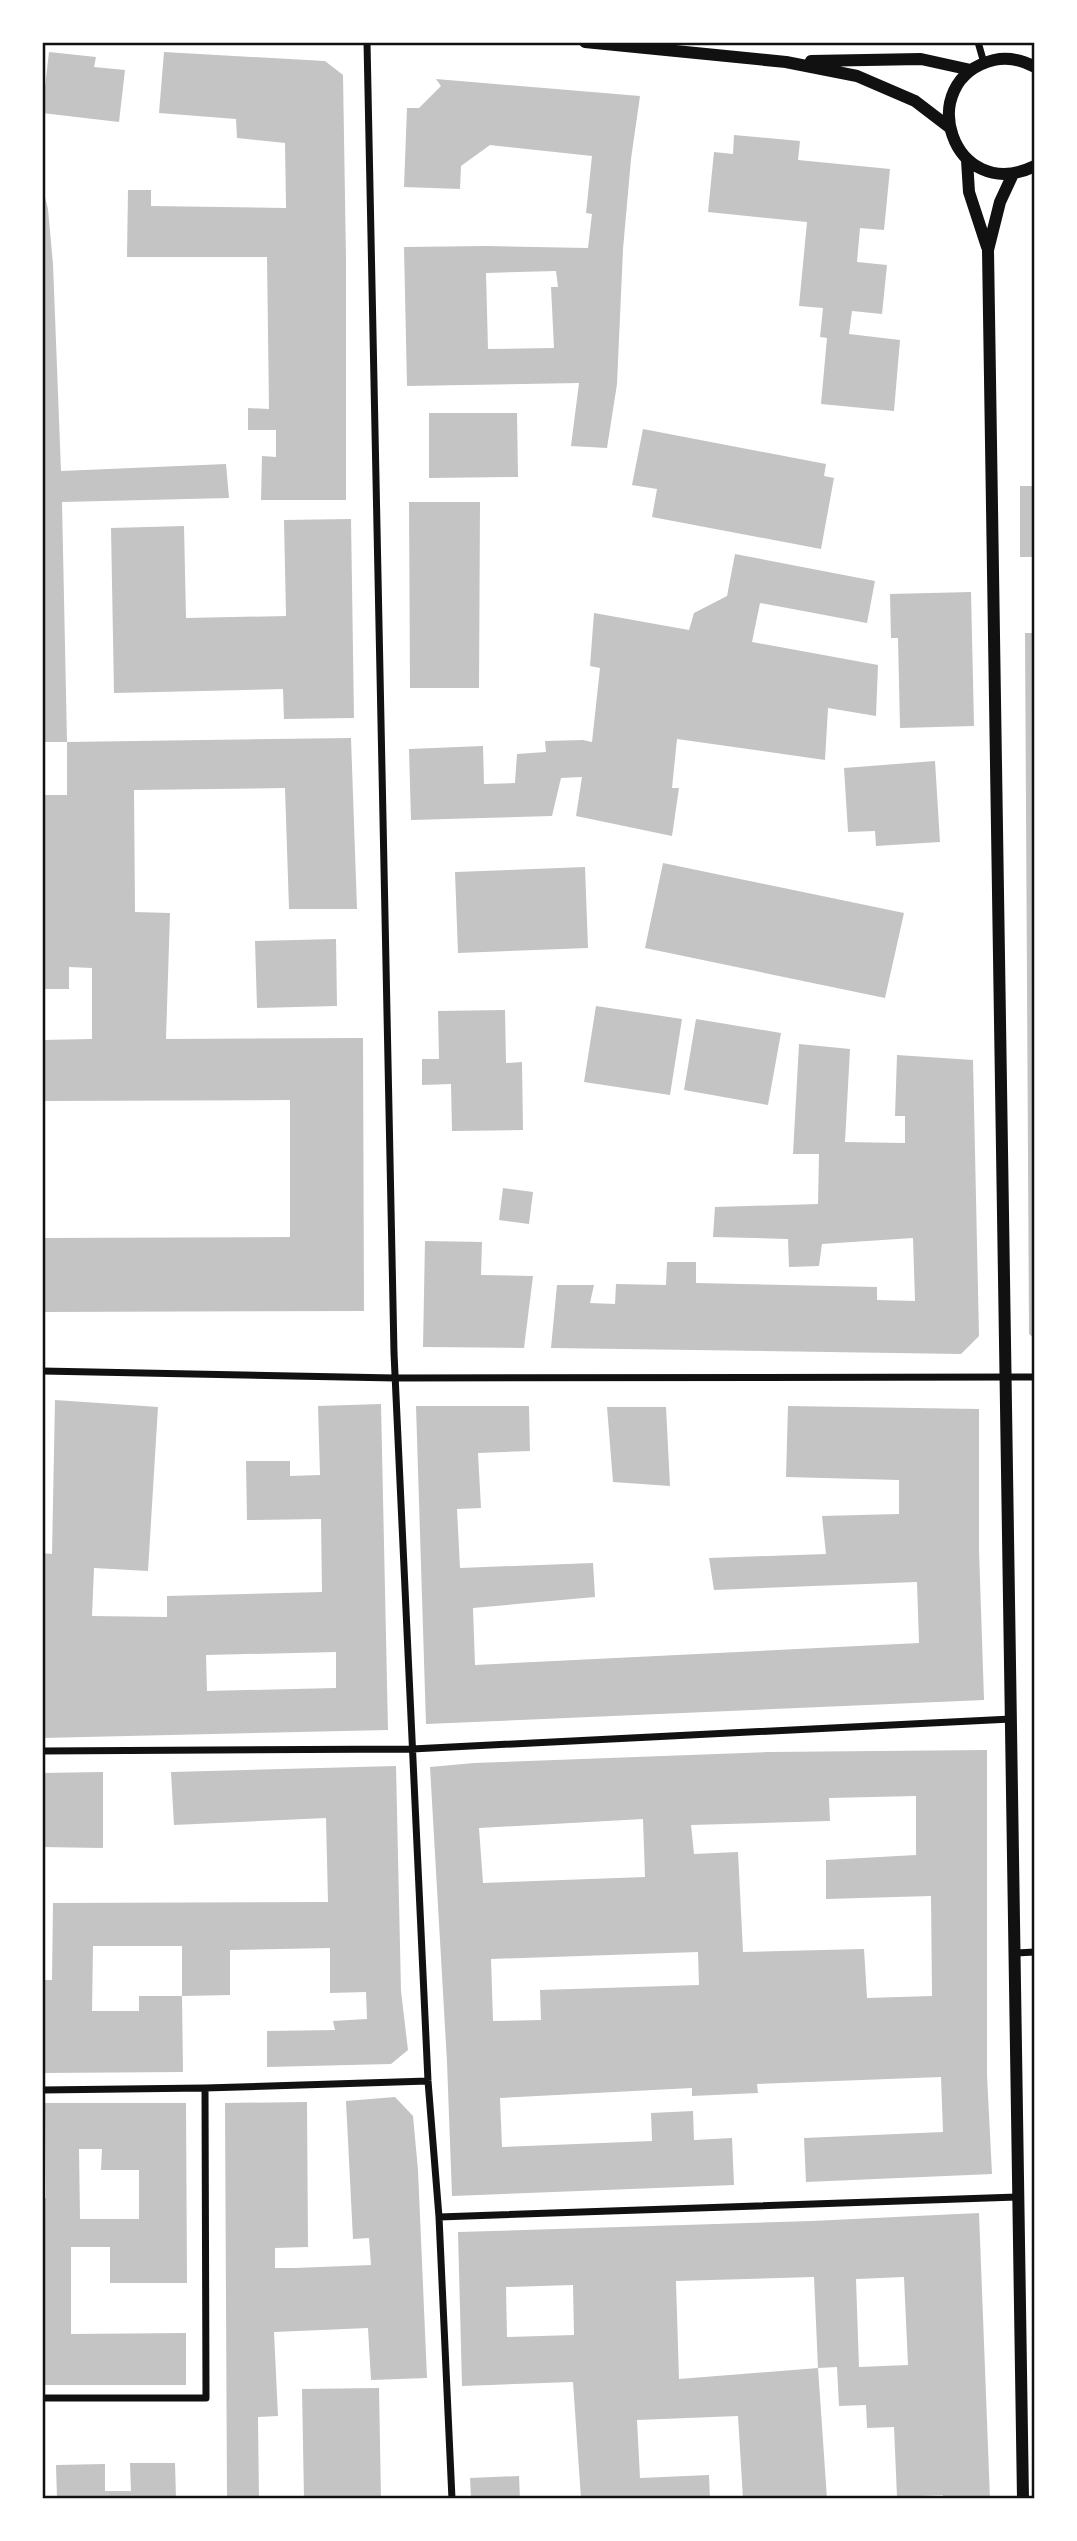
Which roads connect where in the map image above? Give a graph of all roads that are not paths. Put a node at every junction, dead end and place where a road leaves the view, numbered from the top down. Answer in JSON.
{"nodes":[{"id":1,"x":366,"y":42,"type":"edge"},
{"id":2,"x":585,"y":42,"type":"edge"},
{"id":3,"x":978,"y":42,"type":"edge"},
{"id":4,"x":786,"y":62,"type":"junction"},
{"id":5,"x":985,"y":63,"type":"junction"},
{"id":6,"x":1035,"y":67,"type":"edge"},
{"id":7,"x":971,"y":71,"type":"junction"},
{"id":8,"x":949,"y":127,"type":"junction"},
{"id":9,"x":967,"y":160,"type":"junction"},
{"id":10,"x":1035,"y":166,"type":"edge"},
{"id":11,"x":1013,"y":174,"type":"junction"},
{"id":12,"x":988,"y":250,"type":"junction"},
{"id":13,"x":42,"y":1371,"type":"edge"},
{"id":14,"x":1005,"y":1376,"type":"junction"},
{"id":15,"x":1035,"y":1377,"type":"edge"},
{"id":16,"x":395,"y":1378,"type":"junction"},
{"id":17,"x":1012,"y":1719,"type":"junction"},
{"id":18,"x":412,"y":1749,"type":"junction"},
{"id":19,"x":42,"y":1751,"type":"edge"},
{"id":20,"x":1035,"y":1952,"type":"edge"},
{"id":21,"x":1013,"y":1953,"type":"junction"},
{"id":22,"x":428,"y":2081,"type":"junction"},
{"id":23,"x":205,"y":2088,"type":"junction"},
{"id":24,"x":42,"y":2090,"type":"edge"},
{"id":25,"x":1017,"y":2197,"type":"junction"},
{"id":26,"x":439,"y":2217,"type":"junction"},
{"id":27,"x":42,"y":2398,"type":"edge"},
{"id":28,"x":452,"y":2499,"type":"edge"},
{"id":29,"x":1023,"y":2499,"type":"edge"}],
"edges":[{"from":1,"to":16,"type":"street"},
{"from":2,"to":4,"type":"street"},
{"from":3,"to":5,"type":"street"},
{"from":4,"to":7,"type":"street"},
{"from":4,"to":8,"type":"street"},
{"from":5,"to":6,"type":"street"},
{"from":5,"to":7,"type":"street"},
{"from":7,"to":8,"type":"street"},
{"from":8,"to":9,"type":"street"},
{"from":9,"to":11,"type":"street"},
{"from":9,"to":12,"type":"street"},
{"from":10,"to":11,"type":"street"},
{"from":11,"to":12,"type":"street"},
{"from":12,"to":14,"type":"street"},
{"from":13,"to":16,"type":"street"},
{"from":14,"to":15,"type":"street"},
{"from":14,"to":16,"type":"street"},
{"from":14,"to":17,"type":"street"},
{"from":16,"to":18,"type":"street"},
{"from":17,"to":18,"type":"street"},
{"from":17,"to":21,"type":"street"},
{"from":18,"to":19,"type":"street"},
{"from":18,"to":22,"type":"street"},
{"from":20,"to":21,"type":"street"},
{"from":21,"to":25,"type":"street"},
{"from":22,"to":23,"type":"street"},
{"from":22,"to":26,"type":"street"},
{"from":23,"to":24,"type":"street"},
{"from":23,"to":27,"type":"street"},
{"from":25,"to":26,"type":"street"},
{"from":25,"to":29,"type":"street"},
{"from":26,"to":28,"type":"street"}]}
